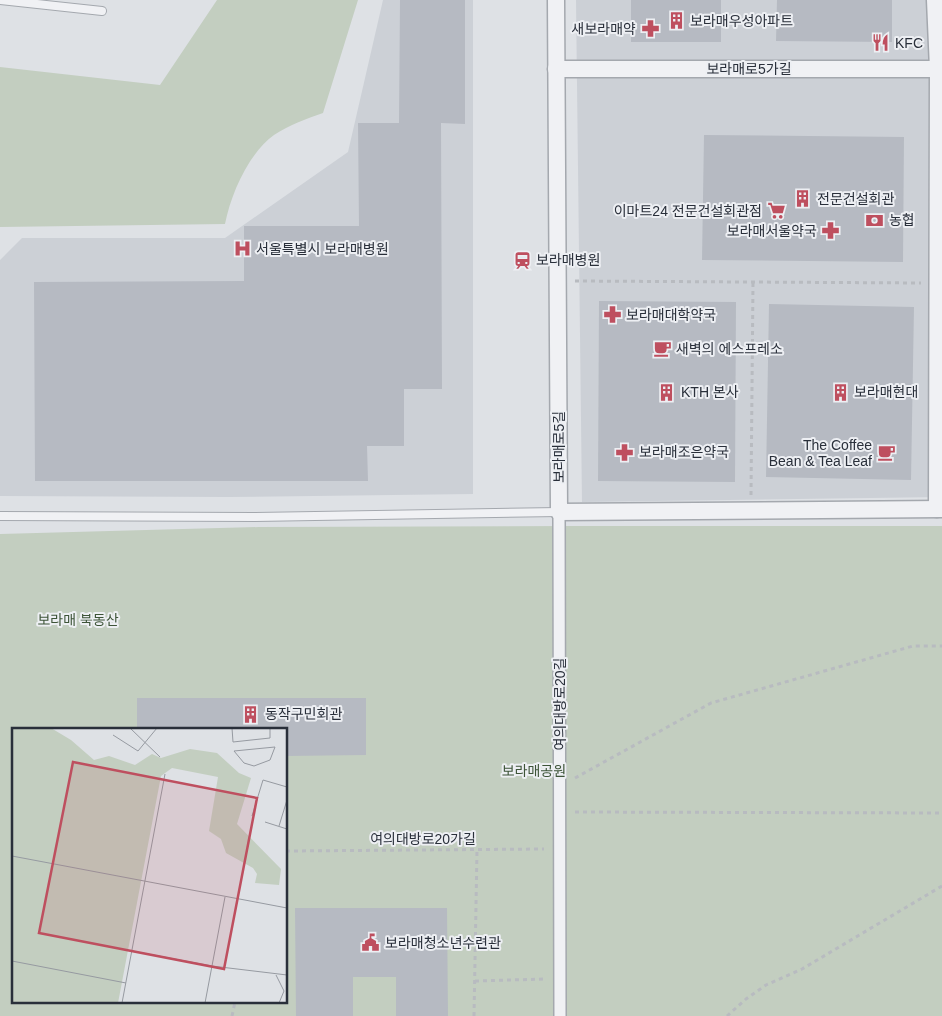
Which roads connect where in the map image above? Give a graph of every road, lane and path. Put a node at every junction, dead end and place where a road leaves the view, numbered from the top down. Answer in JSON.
{"nodes":[{"id":1,"x":0,"y":0,"type":"edge"},
{"id":2,"x":556,"y":0,"type":"edge"},
{"id":3,"x":935,"y":0,"type":"edge"},
{"id":4,"x":102,"y":11,"type":"dead end"},
{"id":5,"x":556,"y":69,"type":"junction"},
{"id":6,"x":940,"y":69,"type":"edge"},
{"id":7,"x":558,"y":281,"type":"junction"},
{"id":8,"x":753,"y":282,"type":"junction"},
{"id":9,"x":938,"y":283,"type":"junction"},
{"id":10,"x":940,"y":509,"type":"edge"},
{"id":11,"x":750,"y":510,"type":"junction"},
{"id":12,"x":559,"y":512,"type":"junction"},
{"id":13,"x":0,"y":516,"type":"edge"},
{"id":14,"x":942,"y":646,"type":"edge"},
{"id":15,"x":560,"y":786,"type":"junction"},
{"id":16,"x":560,"y":812,"type":"junction"},
{"id":17,"x":942,"y":813,"type":"edge"},
{"id":18,"x":560,"y":849,"type":"junction"},
{"id":19,"x":477,"y":850,"type":"junction"},
{"id":20,"x":288,"y":851,"type":"edge"},
{"id":21,"x":942,"y":886,"type":"edge"},
{"id":22,"x":560,"y":978,"type":"junction"},
{"id":23,"x":475,"y":981,"type":"junction"},
{"id":24,"x":474,"y":1016,"type":"edge"},
{"id":25,"x":560,"y":1016,"type":"edge"},
{"id":26,"x":727,"y":1016,"type":"edge"}],
"edges":[{"from":1,"to":4,"type":"lane"},
{"from":2,"to":5,"type":"street","name":"보라매로5길"},
{"from":3,"to":6,"type":"street"},
{"from":5,"to":6,"type":"street","name":"보라매로5가길"},
{"from":5,"to":7,"type":"street","name":"보라매로5길"},
{"from":6,"to":9,"type":"street"},
{"from":7,"to":8,"type":"path"},
{"from":7,"to":12,"type":"street","name":"보라매로5길"},
{"from":8,"to":9,"type":"path"},
{"from":8,"to":11,"type":"path"},
{"from":9,"to":10,"type":"street"},
{"from":10,"to":11,"type":"street"},
{"from":11,"to":12,"type":"street"},
{"from":12,"to":13,"type":"lane"},
{"from":12,"to":15,"type":"street","name":"여의대방로20길"},
{"from":14,"to":15,"type":"path"},
{"from":15,"to":16,"type":"street","name":"여의대방로20길"},
{"from":16,"to":17,"type":"path"},
{"from":16,"to":18,"type":"street","name":"여의대방로20길"},
{"from":18,"to":19,"type":"path","name":"여의대방로20가길"},
{"from":18,"to":22,"type":"street","name":"여의대방로20길"},
{"from":19,"to":20,"type":"path","name":"여의대방로20가길"},
{"from":19,"to":23,"type":"path"},
{"from":21,"to":26,"type":"path"},
{"from":22,"to":23,"type":"path"},
{"from":22,"to":25,"type":"street","name":"여의대방로20길"},
{"from":23,"to":24,"type":"path"}]}
